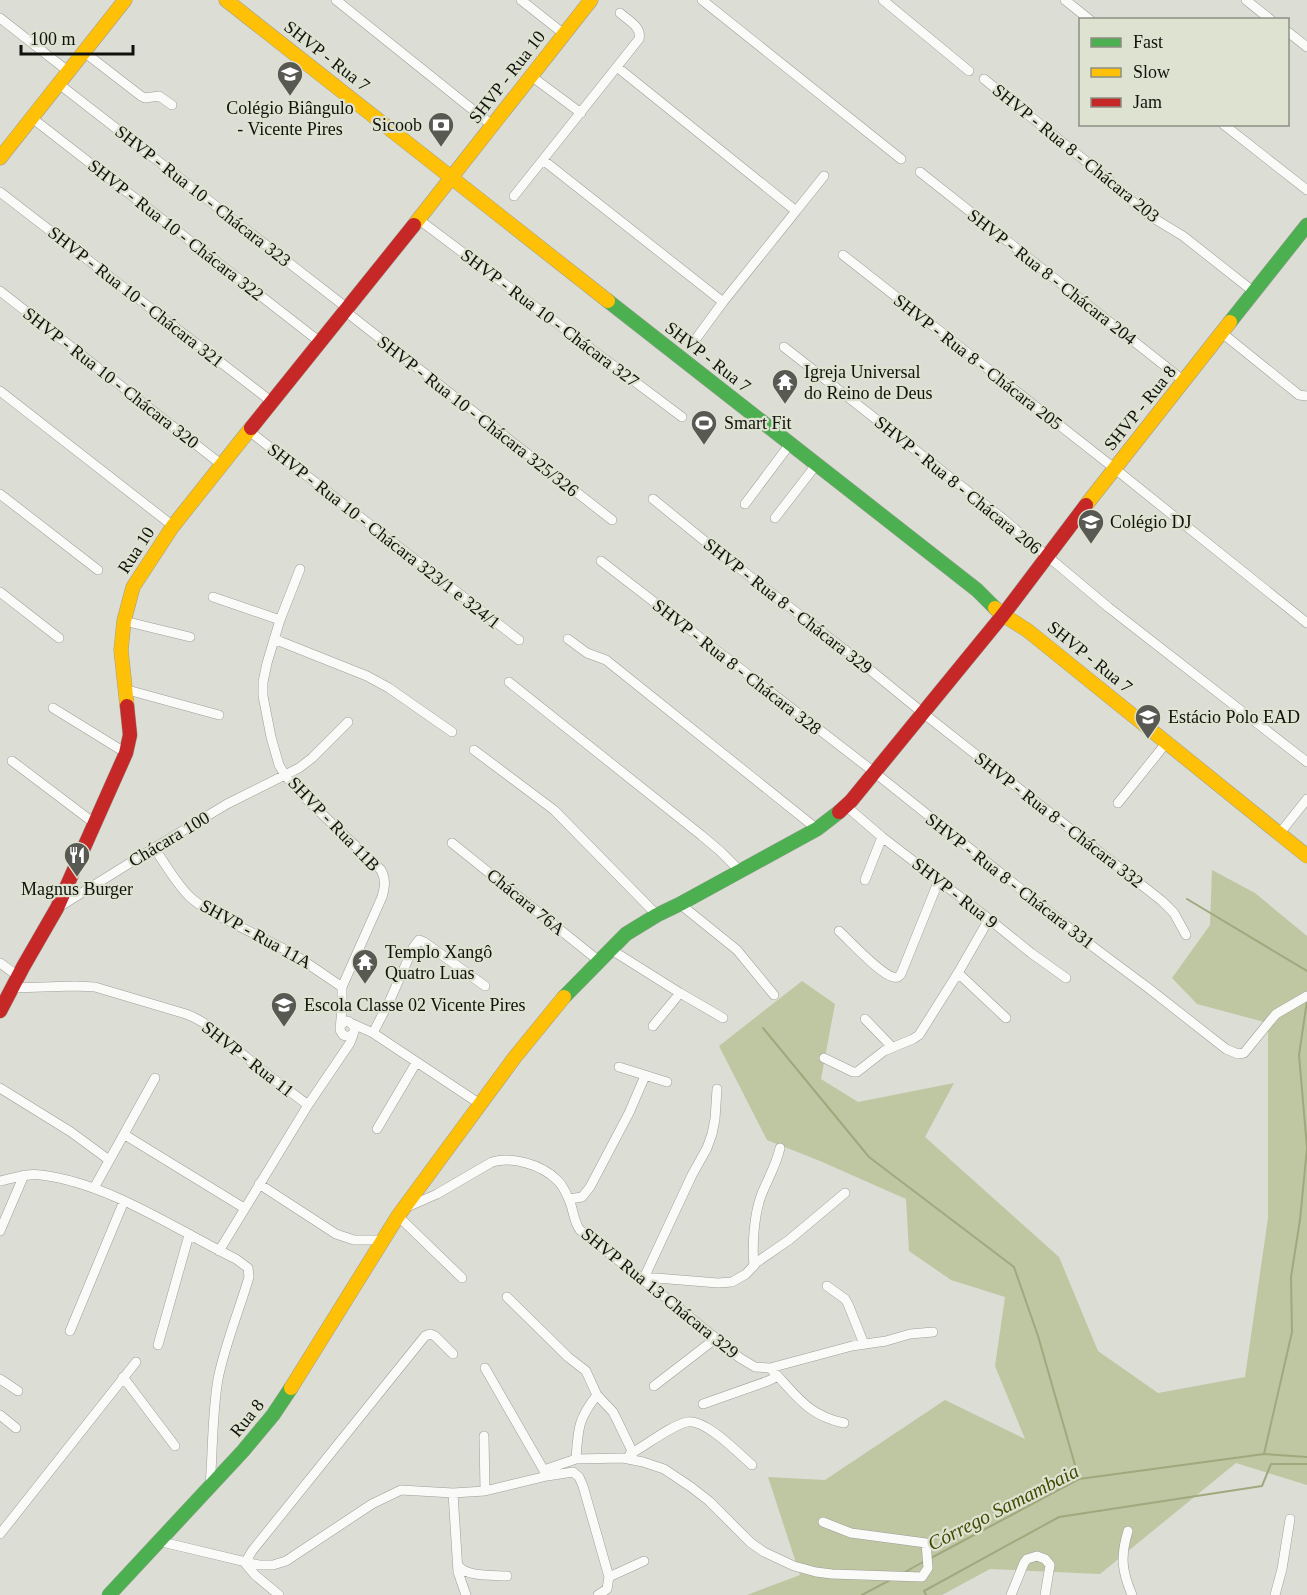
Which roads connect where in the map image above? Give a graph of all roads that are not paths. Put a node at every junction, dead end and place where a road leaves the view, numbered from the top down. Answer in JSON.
{"nodes":[{"id":1,"x":125,"y":0,"type":"edge"},
{"id":2,"x":226,"y":0,"type":"edge"},
{"id":3,"x":336,"y":0,"type":"edge"},
{"id":4,"x":521,"y":0,"type":"edge"},
{"id":5,"x":591,"y":0,"type":"edge"},
{"id":6,"x":702,"y":0,"type":"edge"},
{"id":7,"x":883,"y":0,"type":"edge"},
{"id":8,"x":1065,"y":0,"type":"edge"},
{"id":9,"x":1246,"y":0,"type":"edge"},
{"id":10,"x":620,"y":13,"type":"dead end"},
{"id":11,"x":0,"y":18,"type":"edge"},
{"id":12,"x":1088,"y":18,"type":"edge"},
{"id":13,"x":1268,"y":18,"type":"edge"},
{"id":14,"x":564,"y":34,"type":"junction"},
{"id":15,"x":1289,"y":34,"type":"edge"},
{"id":16,"x":1307,"y":47,"type":"edge"},
{"id":17,"x":84,"y":52,"type":"junction"},
{"id":18,"x":617,"y":67,"type":"junction"},
{"id":19,"x":969,"y":71,"type":"dead end"},
{"id":20,"x":69,"y":72,"type":"junction"},
{"id":21,"x":531,"y":76,"type":"junction"},
{"id":22,"x":984,"y":79,"type":"dead end"},
{"id":23,"x":59,"y":84,"type":"junction"},
{"id":24,"x":172,"y":105,"type":"dead end"},
{"id":25,"x":581,"y":113,"type":"junction"},
{"id":26,"x":32,"y":118,"type":"junction"},
{"id":27,"x":493,"y":126,"type":"junction"},
{"id":28,"x":1226,"y":126,"type":"edge"},
{"id":29,"x":0,"y":158,"type":"edge"},
{"id":30,"x":901,"y":159,"type":"dead end"},
{"id":31,"x":543,"y":160,"type":"junction"},
{"id":32,"x":920,"y":172,"type":"dead end"},
{"id":33,"x":452,"y":176,"type":"junction"},
{"id":34,"x":824,"y":176,"type":"dead end"},
{"id":35,"x":1307,"y":190,"type":"edge"},
{"id":36,"x":0,"y":192,"type":"edge"},
{"id":37,"x":514,"y":196,"type":"dead end"},
{"id":38,"x":796,"y":211,"type":"junction"},
{"id":39,"x":418,"y":219,"type":"junction"},
{"id":40,"x":1307,"y":225,"type":"edge"},
{"id":41,"x":843,"y":255,"type":"dead end"},
{"id":42,"x":0,"y":291,"type":"edge"},
{"id":43,"x":1254,"y":292,"type":"junction"},
{"id":44,"x":723,"y":302,"type":"junction"},
{"id":45,"x":346,"y":309,"type":"junction"},
{"id":46,"x":1222,"y":333,"type":"junction"},
{"id":47,"x":695,"y":340,"type":"dead end"},
{"id":48,"x":320,"y":342,"type":"junction"},
{"id":49,"x":784,"y":347,"type":"dead end"},
{"id":50,"x":1184,"y":381,"type":"junction"},
{"id":51,"x":0,"y":391,"type":"edge"},
{"id":52,"x":1307,"y":396,"type":"edge"},
{"id":53,"x":272,"y":402,"type":"junction"},
{"id":54,"x":682,"y":417,"type":"dead end"},
{"id":55,"x":249,"y":431,"type":"junction"},
{"id":56,"x":790,"y":444,"type":"junction"},
{"id":57,"x":222,"y":465,"type":"junction"},
{"id":58,"x":816,"y":465,"type":"junction"},
{"id":59,"x":1114,"y":468,"type":"junction"},
{"id":60,"x":0,"y":494,"type":"edge"},
{"id":61,"x":653,"y":499,"type":"dead end"},
{"id":62,"x":745,"y":504,"type":"dead end"},
{"id":63,"x":775,"y":519,"type":"dead end"},
{"id":64,"x":612,"y":520,"type":"dead end"},
{"id":65,"x":174,"y":526,"type":"junction"},
{"id":66,"x":1047,"y":555,"type":"junction"},
{"id":67,"x":600,"y":561,"type":"dead end"},
{"id":68,"x":300,"y":569,"type":"dead end"},
{"id":69,"x":98,"y":570,"type":"dead end"},
{"id":70,"x":0,"y":592,"type":"edge"},
{"id":71,"x":213,"y":597,"type":"dead end"},
{"id":72,"x":1003,"y":615,"type":"junction"},
{"id":73,"x":280,"y":620,"type":"junction"},
{"id":74,"x":123,"y":621,"type":"junction"},
{"id":75,"x":1307,"y":623,"type":"edge"},
{"id":76,"x":190,"y":637,"type":"dead end"},
{"id":77,"x":59,"y":638,"type":"dead end"},
{"id":78,"x":274,"y":639,"type":"junction"},
{"id":79,"x":568,"y":639,"type":"dead end"},
{"id":80,"x":519,"y":640,"type":"dead end"},
{"id":81,"x":509,"y":682,"type":"dead end"},
{"id":82,"x":124,"y":689,"type":"junction"},
{"id":83,"x":53,"y":708,"type":"dead end"},
{"id":84,"x":922,"y":713,"type":"junction"},
{"id":85,"x":219,"y":715,"type":"dead end"},
{"id":86,"x":348,"y":722,"type":"dead end"},
{"id":87,"x":452,"y":732,"type":"dead end"},
{"id":88,"x":1167,"y":742,"type":"junction"},
{"id":89,"x":474,"y":750,"type":"dead end"},
{"id":90,"x":126,"y":753,"type":"junction"},
{"id":91,"x":12,"y":761,"type":"dead end"},
{"id":92,"x":1307,"y":762,"type":"edge"},
{"id":93,"x":874,"y":772,"type":"junction"},
{"id":94,"x":285,"y":776,"type":"junction"},
{"id":95,"x":1307,"y":799,"type":"edge"},
{"id":96,"x":1118,"y":803,"type":"dead end"},
{"id":97,"x":846,"y":806,"type":"junction"},
{"id":98,"x":94,"y":823,"type":"junction"},
{"id":99,"x":817,"y":829,"type":"junction"},
{"id":100,"x":1280,"y":834,"type":"junction"},
{"id":101,"x":882,"y":837,"type":"junction"},
{"id":102,"x":452,"y":843,"type":"dead end"},
{"id":103,"x":154,"y":848,"type":"junction"},
{"id":104,"x":1307,"y":856,"type":"edge"},
{"id":105,"x":740,"y":872,"type":"junction"},
{"id":106,"x":865,"y":880,"type":"dead end"},
{"id":107,"x":939,"y":880,"type":"junction"},
{"id":108,"x":680,"y":904,"type":"junction"},
{"id":109,"x":57,"y":908,"type":"junction"},
{"id":110,"x":657,"y":915,"type":"junction"},
{"id":111,"x":989,"y":919,"type":"junction"},
{"id":112,"x":839,"y":931,"type":"dead end"},
{"id":113,"x":1186,"y":935,"type":"dead end"},
{"id":114,"x":610,"y":949,"type":"junction"},
{"id":115,"x":599,"y":961,"type":"junction"},
{"id":116,"x":0,"y":963,"type":"edge"},
{"id":117,"x":958,"y":973,"type":"junction"},
{"id":118,"x":1066,"y":978,"type":"dead end"},
{"id":119,"x":15,"y":982,"type":"junction"},
{"id":120,"x":485,"y":986,"type":"dead end"},
{"id":121,"x":342,"y":987,"type":"junction"},
{"id":122,"x":680,"y":993,"type":"junction"},
{"id":123,"x":774,"y":995,"type":"dead end"},
{"id":124,"x":1307,"y":996,"type":"edge"},
{"id":125,"x":342,"y":1008,"type":"junction"},
{"id":126,"x":0,"y":1011,"type":"edge"},
{"id":127,"x":723,"y":1018,"type":"dead end"},
{"id":128,"x":1006,"y":1018,"type":"dead end"},
{"id":129,"x":865,"y":1019,"type":"dead end"},
{"id":130,"x":653,"y":1026,"type":"dead end"},
{"id":131,"x":353,"y":1028,"type":"junction"},
{"id":132,"x":340,"y":1029,"type":"junction"},
{"id":133,"x":370,"y":1032,"type":"junction"},
{"id":134,"x":892,"y":1047,"type":"junction"},
{"id":135,"x":339,"y":1058,"type":"junction"},
{"id":136,"x":824,"y":1058,"type":"dead end"},
{"id":137,"x":416,"y":1063,"type":"junction"},
{"id":138,"x":620,"y":1067,"type":"dead end"},
{"id":139,"x":645,"y":1076,"type":"junction"},
{"id":140,"x":155,"y":1078,"type":"dead end"},
{"id":141,"x":667,"y":1082,"type":"dead end"},
{"id":142,"x":0,"y":1088,"type":"edge"},
{"id":143,"x":717,"y":1089,"type":"dead end"},
{"id":144,"x":480,"y":1104,"type":"junction"},
{"id":145,"x":308,"y":1105,"type":"junction"},
{"id":146,"x":377,"y":1129,"type":"dead end"},
{"id":147,"x":125,"y":1135,"type":"junction"},
{"id":148,"x":780,"y":1148,"type":"dead end"},
{"id":149,"x":109,"y":1160,"type":"junction"},
{"id":150,"x":24,"y":1175,"type":"junction"},
{"id":151,"x":0,"y":1181,"type":"edge"},
{"id":152,"x":259,"y":1184,"type":"junction"},
{"id":153,"x":94,"y":1188,"type":"junction"},
{"id":154,"x":845,"y":1193,"type":"dead end"},
{"id":155,"x":569,"y":1199,"type":"junction"},
{"id":156,"x":124,"y":1201,"type":"junction"},
{"id":157,"x":244,"y":1208,"type":"junction"},
{"id":158,"x":400,"y":1213,"type":"junction"},
{"id":159,"x":0,"y":1231,"type":"edge"},
{"id":160,"x":189,"y":1235,"type":"junction"},
{"id":161,"x":382,"y":1240,"type":"junction"},
{"id":162,"x":219,"y":1251,"type":"junction"},
{"id":163,"x":754,"y":1266,"type":"junction"},
{"id":164,"x":462,"y":1278,"type":"dead end"},
{"id":165,"x":644,"y":1279,"type":"junction"},
{"id":166,"x":827,"y":1286,"type":"dead end"},
{"id":167,"x":507,"y":1297,"type":"dead end"},
{"id":168,"x":70,"y":1331,"type":"dead end"},
{"id":169,"x":933,"y":1332,"type":"dead end"},
{"id":170,"x":715,"y":1339,"type":"junction"},
{"id":171,"x":864,"y":1344,"type":"junction"},
{"id":172,"x":158,"y":1345,"type":"dead end"},
{"id":173,"x":453,"y":1354,"type":"dead end"},
{"id":174,"x":136,"y":1362,"type":"dead end"},
{"id":175,"x":486,"y":1368,"type":"dead end"},
{"id":176,"x":770,"y":1368,"type":"junction"},
{"id":177,"x":778,"y":1376,"type":"junction"},
{"id":178,"x":123,"y":1377,"type":"junction"},
{"id":179,"x":0,"y":1379,"type":"edge"},
{"id":180,"x":654,"y":1386,"type":"dead end"},
{"id":181,"x":18,"y":1391,"type":"dead end"},
{"id":182,"x":597,"y":1395,"type":"junction"},
{"id":183,"x":703,"y":1404,"type":"dead end"},
{"id":184,"x":0,"y":1415,"type":"edge"},
{"id":185,"x":844,"y":1423,"type":"dead end"},
{"id":186,"x":16,"y":1428,"type":"dead end"},
{"id":187,"x":484,"y":1436,"type":"dead end"},
{"id":188,"x":175,"y":1446,"type":"dead end"},
{"id":189,"x":633,"y":1453,"type":"junction"},
{"id":190,"x":623,"y":1458,"type":"junction"},
{"id":191,"x":576,"y":1459,"type":"junction"},
{"id":192,"x":752,"y":1465,"type":"dead end"},
{"id":193,"x":546,"y":1473,"type":"junction"},
{"id":194,"x":210,"y":1486,"type":"junction"},
{"id":195,"x":485,"y":1491,"type":"junction"},
{"id":196,"x":453,"y":1492,"type":"junction"},
{"id":197,"x":1290,"y":1519,"type":"dead end"},
{"id":198,"x":823,"y":1522,"type":"dead end"},
{"id":199,"x":1128,"y":1532,"type":"dead end"},
{"id":200,"x":0,"y":1534,"type":"edge"},
{"id":201,"x":158,"y":1541,"type":"junction"},
{"id":202,"x":644,"y":1561,"type":"dead end"},
{"id":203,"x":245,"y":1563,"type":"junction"},
{"id":204,"x":458,"y":1565,"type":"junction"},
{"id":205,"x":507,"y":1576,"type":"dead end"},
{"id":206,"x":609,"y":1577,"type":"junction"},
{"id":207,"x":109,"y":1595,"type":"edge"},
{"id":208,"x":279,"y":1595,"type":"edge"},
{"id":209,"x":466,"y":1595,"type":"edge"},
{"id":210,"x":598,"y":1595,"type":"edge"},
{"id":211,"x":1011,"y":1595,"type":"edge"},
{"id":212,"x":1045,"y":1595,"type":"edge"},
{"id":213,"x":1132,"y":1595,"type":"edge"},
{"id":214,"x":1275,"y":1595,"type":"edge"}],
"edges":[{"from":1,"to":17,"type":"street"},
{"from":2,"to":33,"type":"street","name":"SHVP - Rua 7"},
{"from":3,"to":27,"type":"street"},
{"from":4,"to":14,"type":"street"},
{"from":5,"to":14,"type":"street","name":"SHVP - Rua 10"},
{"from":6,"to":30,"type":"street"},
{"from":7,"to":19,"type":"street"},
{"from":8,"to":12,"type":"street"},
{"from":9,"to":13,"type":"street"},
{"from":10,"to":18,"type":"street"},
{"from":11,"to":20,"type":"street"},
{"from":14,"to":21,"type":"street","name":"SHVP - Rua 10"},
{"from":15,"to":16,"type":"street"},
{"from":17,"to":20,"type":"street"},
{"from":17,"to":24,"type":"street"},
{"from":18,"to":25,"type":"street"},
{"from":18,"to":38,"type":"street"},
{"from":20,"to":23,"type":"street"},
{"from":21,"to":25,"type":"street"},
{"from":21,"to":27,"type":"street","name":"SHVP - Rua 10"},
{"from":22,"to":43,"type":"street","name":"SHVP - Rua 8 - Chácara 203"},
{"from":23,"to":26,"type":"street"},
{"from":23,"to":45,"type":"street","name":"SHVP - Rua 10 - Chácara 323"},
{"from":25,"to":31,"type":"street"},
{"from":26,"to":29,"type":"street"},
{"from":26,"to":48,"type":"street","name":"SHVP - Rua 10 - Chácara 322"},
{"from":27,"to":33,"type":"street","name":"SHVP - Rua 10"},
{"from":28,"to":35,"type":"street"},
{"from":31,"to":37,"type":"street"},
{"from":31,"to":44,"type":"street"},
{"from":32,"to":50,"type":"street","name":"SHVP - Rua 8 - Chácara 204"},
{"from":33,"to":39,"type":"street","name":"Rua 10"},
{"from":33,"to":56,"type":"street","name":"SHVP - Rua 7"},
{"from":34,"to":38,"type":"street"},
{"from":36,"to":53,"type":"street","name":"SHVP - Rua 10 - Chácara 321"},
{"from":38,"to":44,"type":"street"},
{"from":39,"to":45,"type":"street","name":"Rua 10"},
{"from":39,"to":54,"type":"street","name":"SHVP - Rua 10 - Chácara 327"},
{"from":40,"to":43,"type":"street","name":"SHVP - Rua 8"},
{"from":41,"to":59,"type":"street","name":"SHVP - Rua 8 - Chácara 205"},
{"from":42,"to":57,"type":"street","name":"SHVP - Rua 10 - Chácara 320"},
{"from":43,"to":46,"type":"street","name":"SHVP - Rua 8"},
{"from":44,"to":47,"type":"street"},
{"from":45,"to":48,"type":"street","name":"Rua 10"},
{"from":45,"to":64,"type":"street","name":"SHVP - Rua 10 - Chácara 325/326"},
{"from":46,"to":50,"type":"street","name":"SHVP - Rua 8"},
{"from":46,"to":52,"type":"street"},
{"from":48,"to":53,"type":"street","name":"Rua 10"},
{"from":49,"to":66,"type":"street","name":"SHVP - Rua 8 - Chácara 206"},
{"from":50,"to":59,"type":"street","name":"SHVP - Rua 8"},
{"from":51,"to":65,"type":"street"},
{"from":53,"to":55,"type":"street","name":"Rua 10"},
{"from":55,"to":57,"type":"street","name":"Rua 10"},
{"from":55,"to":80,"type":"street","name":"SHVP - Rua 10 - Chácara 323/1 e 324/1"},
{"from":56,"to":58,"type":"street","name":"SHVP - Rua 7"},
{"from":56,"to":62,"type":"street"},
{"from":57,"to":65,"type":"street","name":"Rua 10"},
{"from":58,"to":63,"type":"street"},
{"from":58,"to":72,"type":"street","name":"SHVP - Rua 7"},
{"from":59,"to":66,"type":"street","name":"SHVP - Rua 8"},
{"from":59,"to":75,"type":"street","name":"SHVP - Rua 8 - Chácara 205"},
{"from":60,"to":69,"type":"street"},
{"from":61,"to":84,"type":"street","name":"SHVP - Rua 8 - Chácara 329"},
{"from":65,"to":74,"type":"street","name":"Rua 10"},
{"from":66,"to":72,"type":"street","name":"SHVP - Rua 8"},
{"from":66,"to":92,"type":"street","name":"SHVP - Rua 8 - Chácara 206"},
{"from":67,"to":93,"type":"street","name":"SHVP - Rua 8 - Chácara 328"},
{"from":68,"to":73,"type":"street","name":"SHVP - Rua 11B"},
{"from":70,"to":77,"type":"street"},
{"from":71,"to":73,"type":"street"},
{"from":72,"to":84,"type":"street","name":"SHVP - Rua 8"},
{"from":72,"to":88,"type":"street","name":"SHVP - Rua 7"},
{"from":73,"to":78,"type":"street","name":"SHVP - Rua 11B"},
{"from":74,"to":76,"type":"street"},
{"from":74,"to":82,"type":"street","name":"Rua 10"},
{"from":78,"to":87,"type":"street"},
{"from":78,"to":94,"type":"street","name":"SHVP - Rua 11B"},
{"from":79,"to":99,"type":"street"},
{"from":81,"to":105,"type":"street"},
{"from":82,"to":85,"type":"street"},
{"from":82,"to":90,"type":"street","name":"Rua 10"},
{"from":83,"to":90,"type":"street"},
{"from":84,"to":93,"type":"street","name":"SHVP - Rua 8"},
{"from":84,"to":113,"type":"street","name":"SHVP - Rua 8 - Chácara 332"},
{"from":86,"to":94,"type":"street","name":"Chácara 100"},
{"from":88,"to":96,"type":"street"},
{"from":88,"to":100,"type":"street","name":"SHVP - Rua 7"},
{"from":89,"to":110,"type":"street"},
{"from":90,"to":98,"type":"street","name":"Rua 10"},
{"from":91,"to":98,"type":"street"},
{"from":93,"to":97,"type":"street","name":"SHVP - Rua 8"},
{"from":93,"to":124,"type":"street","name":"SHVP - Rua 8 - Chácara 331"},
{"from":94,"to":103,"type":"street","name":"Chácara 100"},
{"from":94,"to":121,"type":"street","name":"SHVP - Rua 11B"},
{"from":95,"to":100,"type":"street"},
{"from":97,"to":99,"type":"street","name":"SHVP - Rua 8"},
{"from":97,"to":101,"type":"street","name":"SHVP - Rua 9"},
{"from":98,"to":109,"type":"street","name":"Rua 10"},
{"from":99,"to":105,"type":"street","name":"SHVP - Rua 8"},
{"from":100,"to":104,"type":"street","name":"SHVP - Rua 7"},
{"from":101,"to":106,"type":"street"},
{"from":101,"to":107,"type":"street","name":"SHVP - Rua 9"},
{"from":102,"to":115,"type":"street","name":"Chácara 76A"},
{"from":103,"to":109,"type":"street","name":"Chácara 100"},
{"from":103,"to":121,"type":"street","name":"SHVP - Rua 11A"},
{"from":105,"to":108,"type":"street","name":"SHVP - Rua 8"},
{"from":107,"to":111,"type":"street","name":"SHVP - Rua 9"},
{"from":107,"to":112,"type":"street"},
{"from":108,"to":110,"type":"street","name":"Rua 8"},
{"from":108,"to":123,"type":"street"},
{"from":109,"to":119,"type":"street","name":"Rua 10"},
{"from":110,"to":114,"type":"street","name":"Rua 8"},
{"from":111,"to":117,"type":"street"},
{"from":111,"to":118,"type":"street","name":"SHVP - Rua 9"},
{"from":114,"to":115,"type":"street","name":"Rua 8"},
{"from":114,"to":122,"type":"street"},
{"from":115,"to":144,"type":"street","name":"Rua 8"},
{"from":116,"to":119,"type":"street"},
{"from":117,"to":128,"type":"street"},
{"from":117,"to":134,"type":"street"},
{"from":119,"to":126,"type":"street","name":"Rua 10"},
{"from":119,"to":145,"type":"street","name":"SHVP - Rua 11"},
{"from":120,"to":133,"type":"street"},
{"from":121,"to":125,"type":"street","name":"SHVP - Rua 11B"},
{"from":122,"to":127,"type":"street"},
{"from":122,"to":130,"type":"street"},
{"from":125,"to":131,"type":"street"},
{"from":125,"to":132,"type":"street","name":"SHVP - Rua 11B"},
{"from":129,"to":134,"type":"street"},
{"from":131,"to":132,"type":"street"},
{"from":131,"to":132,"type":"street"},
{"from":131,"to":133,"type":"street"},
{"from":131,"to":135,"type":"street"},
{"from":132,"to":135,"type":"street","name":"SHVP - Rua 11B"},
{"from":133,"to":137,"type":"street"},
{"from":134,"to":136,"type":"street"},
{"from":135,"to":145,"type":"street"},
{"from":137,"to":144,"type":"street"},
{"from":137,"to":146,"type":"street"},
{"from":138,"to":139,"type":"street"},
{"from":139,"to":141,"type":"street"},
{"from":139,"to":155,"type":"street"},
{"from":140,"to":147,"type":"street"},
{"from":142,"to":149,"type":"street"},
{"from":143,"to":165,"type":"street"},
{"from":144,"to":158,"type":"street","name":"Rua 8"},
{"from":145,"to":152,"type":"street"},
{"from":147,"to":149,"type":"street"},
{"from":147,"to":157,"type":"street"},
{"from":148,"to":163,"type":"street"},
{"from":149,"to":153,"type":"street"},
{"from":150,"to":151,"type":"street"},
{"from":150,"to":153,"type":"street"},
{"from":150,"to":159,"type":"street"},
{"from":152,"to":157,"type":"street"},
{"from":152,"to":161,"type":"street"},
{"from":153,"to":156,"type":"street"},
{"from":154,"to":163,"type":"street"},
{"from":155,"to":158,"type":"street","name":"SHVP Rua 13 Chácara 329"},
{"from":155,"to":165,"type":"street","name":"SHVP Rua 13 Chácara 329"},
{"from":156,"to":160,"type":"street"},
{"from":156,"to":168,"type":"street"},
{"from":157,"to":162,"type":"street"},
{"from":158,"to":161,"type":"street","name":"Rua 8"},
{"from":158,"to":164,"type":"street"},
{"from":160,"to":162,"type":"street"},
{"from":160,"to":172,"type":"street"},
{"from":161,"to":194,"type":"street","name":"Rua 8"},
{"from":162,"to":194,"type":"street"},
{"from":163,"to":165,"type":"street"},
{"from":165,"to":170,"type":"street","name":"SHVP Rua 13 Chácara 329"},
{"from":166,"to":171,"type":"street"},
{"from":167,"to":182,"type":"street"},
{"from":169,"to":171,"type":"street"},
{"from":170,"to":176,"type":"street","name":"SHVP Rua 13 Chácara 329"},
{"from":170,"to":180,"type":"street"},
{"from":171,"to":176,"type":"street"},
{"from":173,"to":203,"type":"street"},
{"from":174,"to":178,"type":"street"},
{"from":175,"to":193,"type":"street"},
{"from":176,"to":177,"type":"street"},
{"from":177,"to":183,"type":"street"},
{"from":177,"to":185,"type":"street"},
{"from":178,"to":188,"type":"street"},
{"from":178,"to":200,"type":"street"},
{"from":179,"to":181,"type":"street"},
{"from":182,"to":189,"type":"street"},
{"from":182,"to":191,"type":"street"},
{"from":184,"to":186,"type":"street"},
{"from":187,"to":195,"type":"street"},
{"from":189,"to":190,"type":"street"},
{"from":189,"to":192,"type":"street"},
{"from":190,"to":191,"type":"street"},
{"from":190,"to":198,"type":"street"},
{"from":191,"to":193,"type":"street"},
{"from":193,"to":195,"type":"street"},
{"from":193,"to":206,"type":"street"},
{"from":194,"to":201,"type":"street","name":"Rua 8"},
{"from":195,"to":196,"type":"street"},
{"from":196,"to":203,"type":"street"},
{"from":196,"to":204,"type":"street"},
{"from":197,"to":214,"type":"street"},
{"from":199,"to":213,"type":"street"},
{"from":201,"to":203,"type":"street"},
{"from":201,"to":207,"type":"street","name":"Rua 8"},
{"from":202,"to":206,"type":"street"},
{"from":203,"to":208,"type":"street"},
{"from":204,"to":205,"type":"street"},
{"from":204,"to":209,"type":"street"},
{"from":206,"to":210,"type":"street"},
{"from":211,"to":212,"type":"street"}]}
